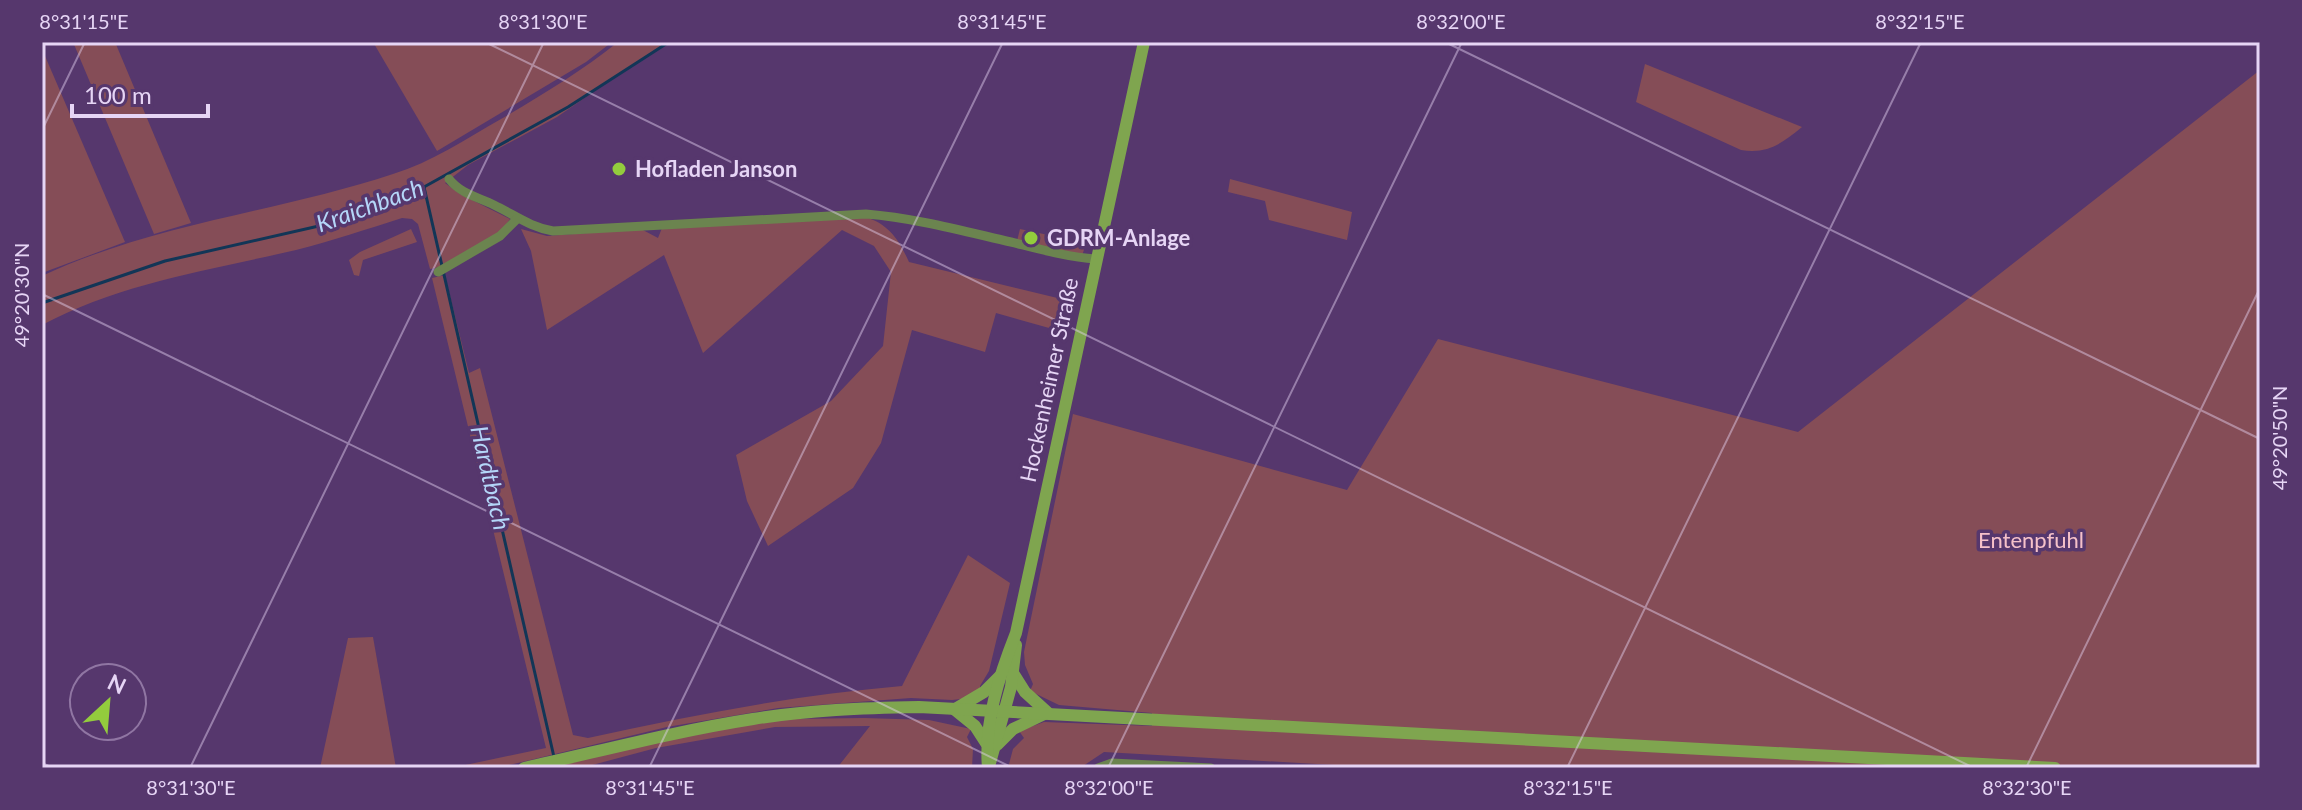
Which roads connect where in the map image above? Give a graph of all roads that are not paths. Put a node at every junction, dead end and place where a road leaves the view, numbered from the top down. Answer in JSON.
{"nodes":[{"id":1,"x":1144,"y":42,"type":"edge"},
{"id":2,"x":449,"y":179,"type":"dead end"},
{"id":3,"x":517,"y":219,"type":"junction"},
{"id":4,"x":1096,"y":259,"type":"junction"},
{"id":5,"x":441,"y":270,"type":"dead end"},
{"id":6,"x":1007,"y":675,"type":"junction"},
{"id":7,"x":954,"y":709,"type":"junction"},
{"id":8,"x":999,"y":710,"type":"junction"},
{"id":9,"x":1047,"y":712,"type":"junction"},
{"id":10,"x":991,"y":745,"type":"junction"},
{"id":11,"x":524,"y":768,"type":"edge"},
{"id":12,"x":989,"y":768,"type":"edge"},
{"id":13,"x":1098,"y":768,"type":"edge"},
{"id":14,"x":1211,"y":768,"type":"edge"},
{"id":15,"x":2055,"y":768,"type":"edge"}],
"edges":[{"from":1,"to":4,"type":"main road","name":"Hockenheimer Straße"},
{"from":2,"to":3,"type":"street"},
{"from":3,"to":4,"type":"street"},
{"from":3,"to":5,"type":"street"},
{"from":4,"to":6,"type":"main road","name":"Hockenheimer Straße"},
{"from":6,"to":7,"type":"main road"},
{"from":6,"to":8,"type":"main road","name":"Hockenheimer Straße"},
{"from":6,"to":9,"type":"main road"},
{"from":7,"to":8,"type":"main road"},
{"from":7,"to":10,"type":"main road"},
{"from":7,"to":11,"type":"main road"},
{"from":8,"to":9,"type":"main road"},
{"from":8,"to":10,"type":"main road","name":"Hockenheimer Straße"},
{"from":9,"to":10,"type":"main road"},
{"from":9,"to":15,"type":"main road"},
{"from":10,"to":12,"type":"main road","name":"Hockenheimer Straße"},
{"from":13,"to":14,"type":"street"}]}
